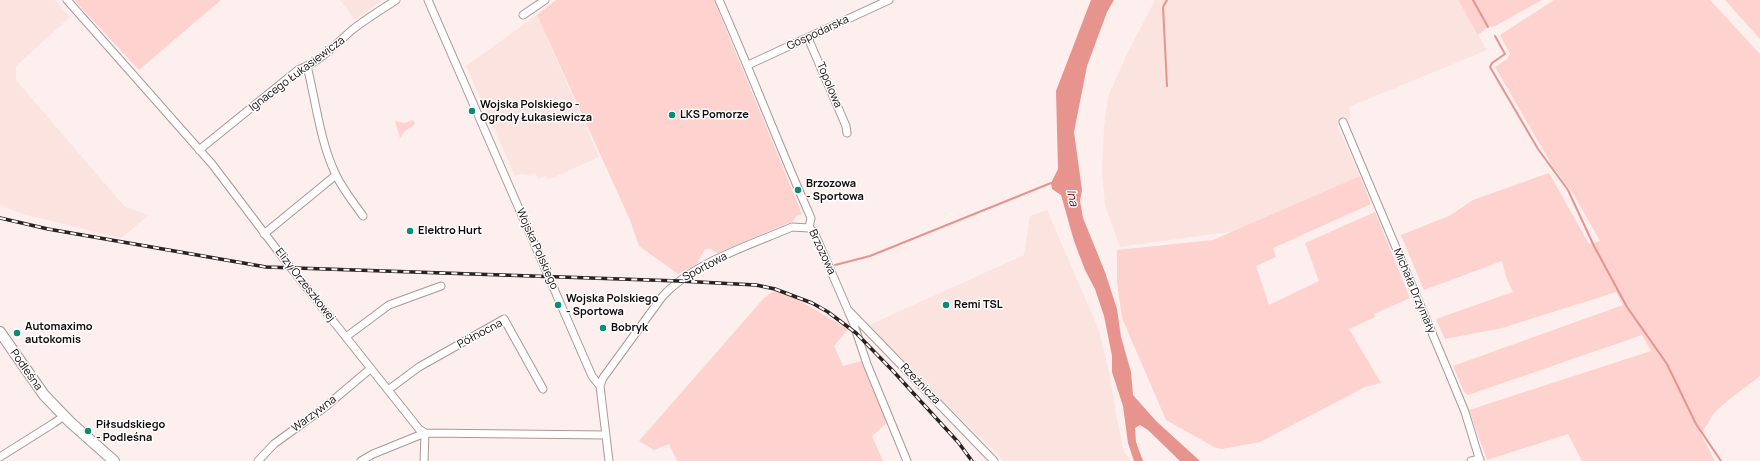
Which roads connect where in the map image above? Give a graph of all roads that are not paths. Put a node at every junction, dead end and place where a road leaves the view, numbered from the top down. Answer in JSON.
{"nodes":[{"id":1,"x":66,"y":0,"type":"edge"},
{"id":2,"x":396,"y":0,"type":"edge"},
{"id":3,"x":428,"y":0,"type":"edge"},
{"id":4,"x":545,"y":0,"type":"edge"},
{"id":5,"x":719,"y":0,"type":"edge"},
{"id":6,"x":889,"y":0,"type":"edge"},
{"id":7,"x":523,"y":15,"type":"dead end"},
{"id":8,"x":808,"y":38,"type":"junction"},
{"id":9,"x":748,"y":65,"type":"junction"},
{"id":10,"x":307,"y":66,"type":"junction"},
{"id":11,"x":1343,"y":122,"type":"dead end"},
{"id":12,"x":847,"y":133,"type":"dead end"},
{"id":13,"x":199,"y":150,"type":"junction"},
{"id":14,"x":336,"y":176,"type":"junction"},
{"id":15,"x":363,"y":216,"type":"dead end"},
{"id":16,"x":809,"y":228,"type":"junction"},
{"id":17,"x":264,"y":234,"type":"junction"},
{"id":18,"x":442,"y":286,"type":"dead end"},
{"id":19,"x":846,"y":308,"type":"junction"},
{"id":20,"x":0,"y":332,"type":"edge"},
{"id":21,"x":346,"y":337,"type":"junction"},
{"id":22,"x":370,"y":369,"type":"junction"},
{"id":23,"x":600,"y":386,"type":"junction"},
{"id":24,"x":543,"y":389,"type":"dead end"},
{"id":25,"x":388,"y":390,"type":"junction"},
{"id":26,"x":64,"y":416,"type":"junction"},
{"id":27,"x":425,"y":433,"type":"junction"},
{"id":28,"x":605,"y":435,"type":"junction"},
{"id":29,"x":0,"y":457,"type":"edge"},
{"id":30,"x":1480,"y":460,"type":"edge"},
{"id":31,"x":114,"y":461,"type":"edge"},
{"id":32,"x":258,"y":461,"type":"edge"},
{"id":33,"x":361,"y":461,"type":"edge"},
{"id":34,"x":424,"y":461,"type":"edge"},
{"id":35,"x":608,"y":461,"type":"edge"},
{"id":36,"x":907,"y":461,"type":"edge"},
{"id":37,"x":994,"y":461,"type":"edge"},
{"id":38,"x":1471,"y":461,"type":"edge"}],
"edges":[{"from":1,"to":13,"type":"street","name":"Elizy Orzeszkowej"},
{"from":2,"to":10,"type":"street","name":"Ignacego Łukasiewicza"},
{"from":3,"to":23,"type":"street","name":"Wojska Polskiego"},
{"from":4,"to":7,"type":"street"},
{"from":5,"to":9,"type":"street","name":"Brzozowa"},
{"from":6,"to":8,"type":"street","name":"Gospodarska"},
{"from":8,"to":9,"type":"street","name":"Gospodarska"},
{"from":8,"to":12,"type":"street","name":"Topolowa"},
{"from":9,"to":16,"type":"street","name":"Brzozowa"},
{"from":10,"to":13,"type":"street","name":"Ignacego Łukasiewicza"},
{"from":10,"to":14,"type":"street"},
{"from":11,"to":30,"type":"street","name":"Michała Drzymały"},
{"from":13,"to":17,"type":"street","name":"Elizy Orzeszkowej"},
{"from":14,"to":15,"type":"street"},
{"from":14,"to":17,"type":"street"},
{"from":16,"to":19,"type":"street","name":"Brzozowa"},
{"from":16,"to":23,"type":"street","name":"Sportowa"},
{"from":17,"to":21,"type":"street","name":"Elizy Orzeszkowej"},
{"from":18,"to":21,"type":"street"},
{"from":19,"to":36,"type":"street","name":"Brzozowa"},
{"from":19,"to":37,"type":"street","name":"Rzeźnicza"},
{"from":20,"to":26,"type":"street","name":"Podleśna"},
{"from":21,"to":22,"type":"street","name":"Elizy Orzeszkowej"},
{"from":22,"to":25,"type":"street","name":"Elizy Orzeszkowej"},
{"from":22,"to":32,"type":"street","name":"Warzywna"},
{"from":23,"to":28,"type":"street","name":"Wojska Polskiego"},
{"from":24,"to":25,"type":"street","name":"Północna"},
{"from":25,"to":27,"type":"street","name":"Elizy Orzeszkowej"},
{"from":26,"to":29,"type":"street"},
{"from":26,"to":31,"type":"street","name":"Podleśna"},
{"from":27,"to":28,"type":"street"},
{"from":27,"to":33,"type":"street"},
{"from":27,"to":34,"type":"street"},
{"from":28,"to":35,"type":"street","name":"Wojska Polskiego"},
{"from":30,"to":38,"type":"street"}]}
